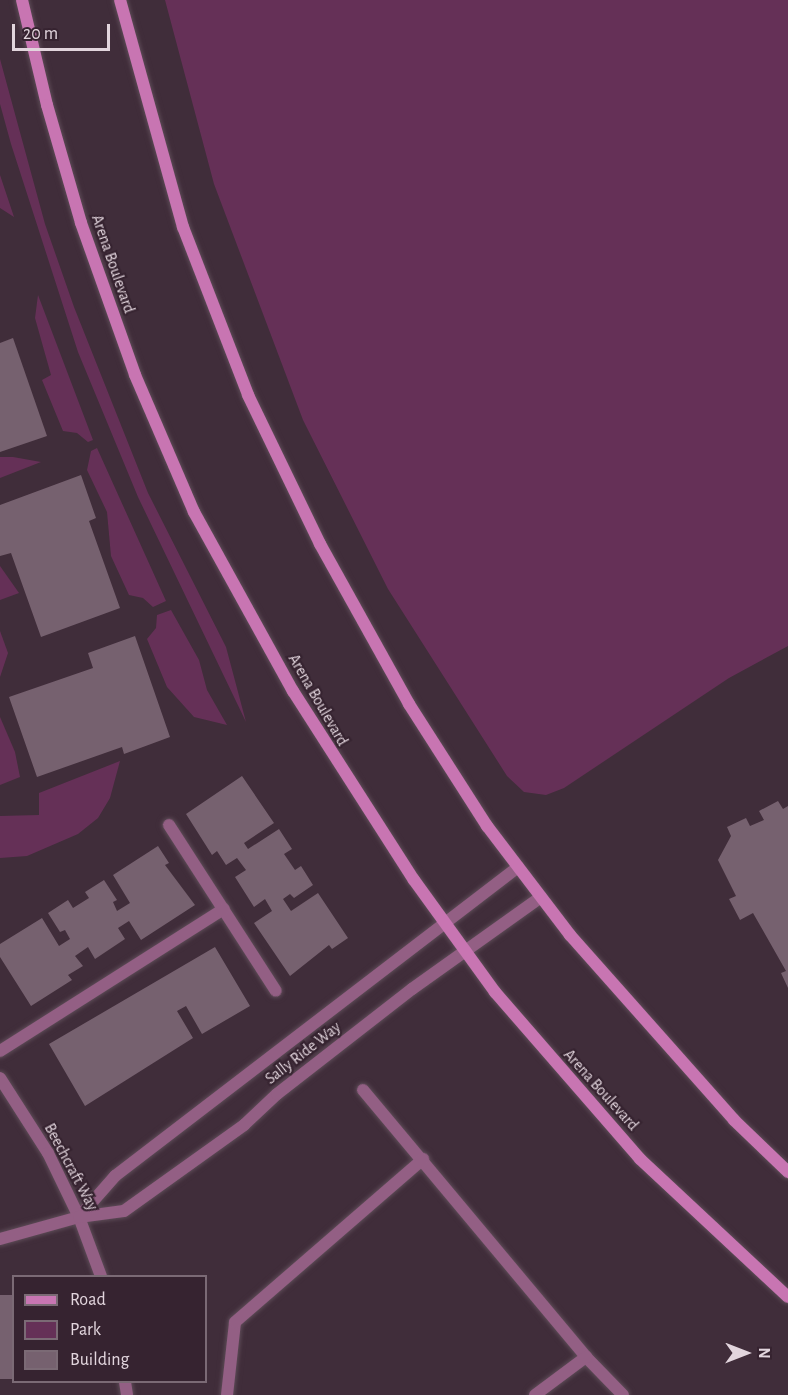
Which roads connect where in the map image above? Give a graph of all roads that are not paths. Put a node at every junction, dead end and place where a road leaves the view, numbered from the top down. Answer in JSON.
{"nodes":[{"id":1,"x":22,"y":0,"type":"edge"},
{"id":2,"x":120,"y":0,"type":"edge"},
{"id":3,"x":169,"y":825,"type":"dead end"},
{"id":4,"x":518,"y":867,"type":"junction"},
{"id":5,"x":541,"y":897,"type":"junction"},
{"id":6,"x":224,"y":909,"type":"junction"},
{"id":7,"x":445,"y":923,"type":"junction"},
{"id":8,"x":465,"y":951,"type":"junction"},
{"id":9,"x":276,"y":991,"type":"dead end"},
{"id":10,"x":0,"y":1051,"type":"edge"},
{"id":11,"x":0,"y":1078,"type":"edge"},
{"id":12,"x":363,"y":1090,"type":"dead end"},
{"id":13,"x":423,"y":1160,"type":"junction"},
{"id":14,"x":788,"y":1172,"type":"edge"},
{"id":15,"x":79,"y":1217,"type":"junction"},
{"id":16,"x":0,"y":1239,"type":"edge"},
{"id":17,"x":101,"y":1275,"type":"edge"},
{"id":18,"x":788,"y":1297,"type":"edge"},
{"id":19,"x":586,"y":1357,"type":"junction"},
{"id":20,"x":227,"y":1395,"type":"edge"},
{"id":21,"x":535,"y":1395,"type":"edge"},
{"id":22,"x":623,"y":1395,"type":"edge"}],
"edges":[{"from":1,"to":7,"type":"main road","name":"Arena Boulevard"},
{"from":2,"to":4,"type":"main road"},
{"from":3,"to":6,"type":"street"},
{"from":4,"to":5,"type":"main road"},
{"from":4,"to":7,"type":"street","name":"Sally Ride Way"},
{"from":5,"to":8,"type":"street","name":"Sally Ride Way"},
{"from":5,"to":14,"type":"main road"},
{"from":6,"to":9,"type":"street"},
{"from":6,"to":10,"type":"street"},
{"from":7,"to":8,"type":"main road","name":"Arena Boulevard"},
{"from":7,"to":15,"type":"street","name":"Sally Ride Way"},
{"from":8,"to":15,"type":"street","name":"Sally Ride Way"},
{"from":8,"to":18,"type":"main road","name":"Arena Boulevard"},
{"from":11,"to":15,"type":"street","name":"Beechcraft Way"},
{"from":12,"to":13,"type":"street"},
{"from":13,"to":19,"type":"street"},
{"from":13,"to":20,"type":"street"},
{"from":15,"to":16,"type":"street","name":"Sally Ride Way"},
{"from":15,"to":17,"type":"street","name":"Beechcraft Way"},
{"from":19,"to":21,"type":"street"},
{"from":19,"to":22,"type":"street"}]}
